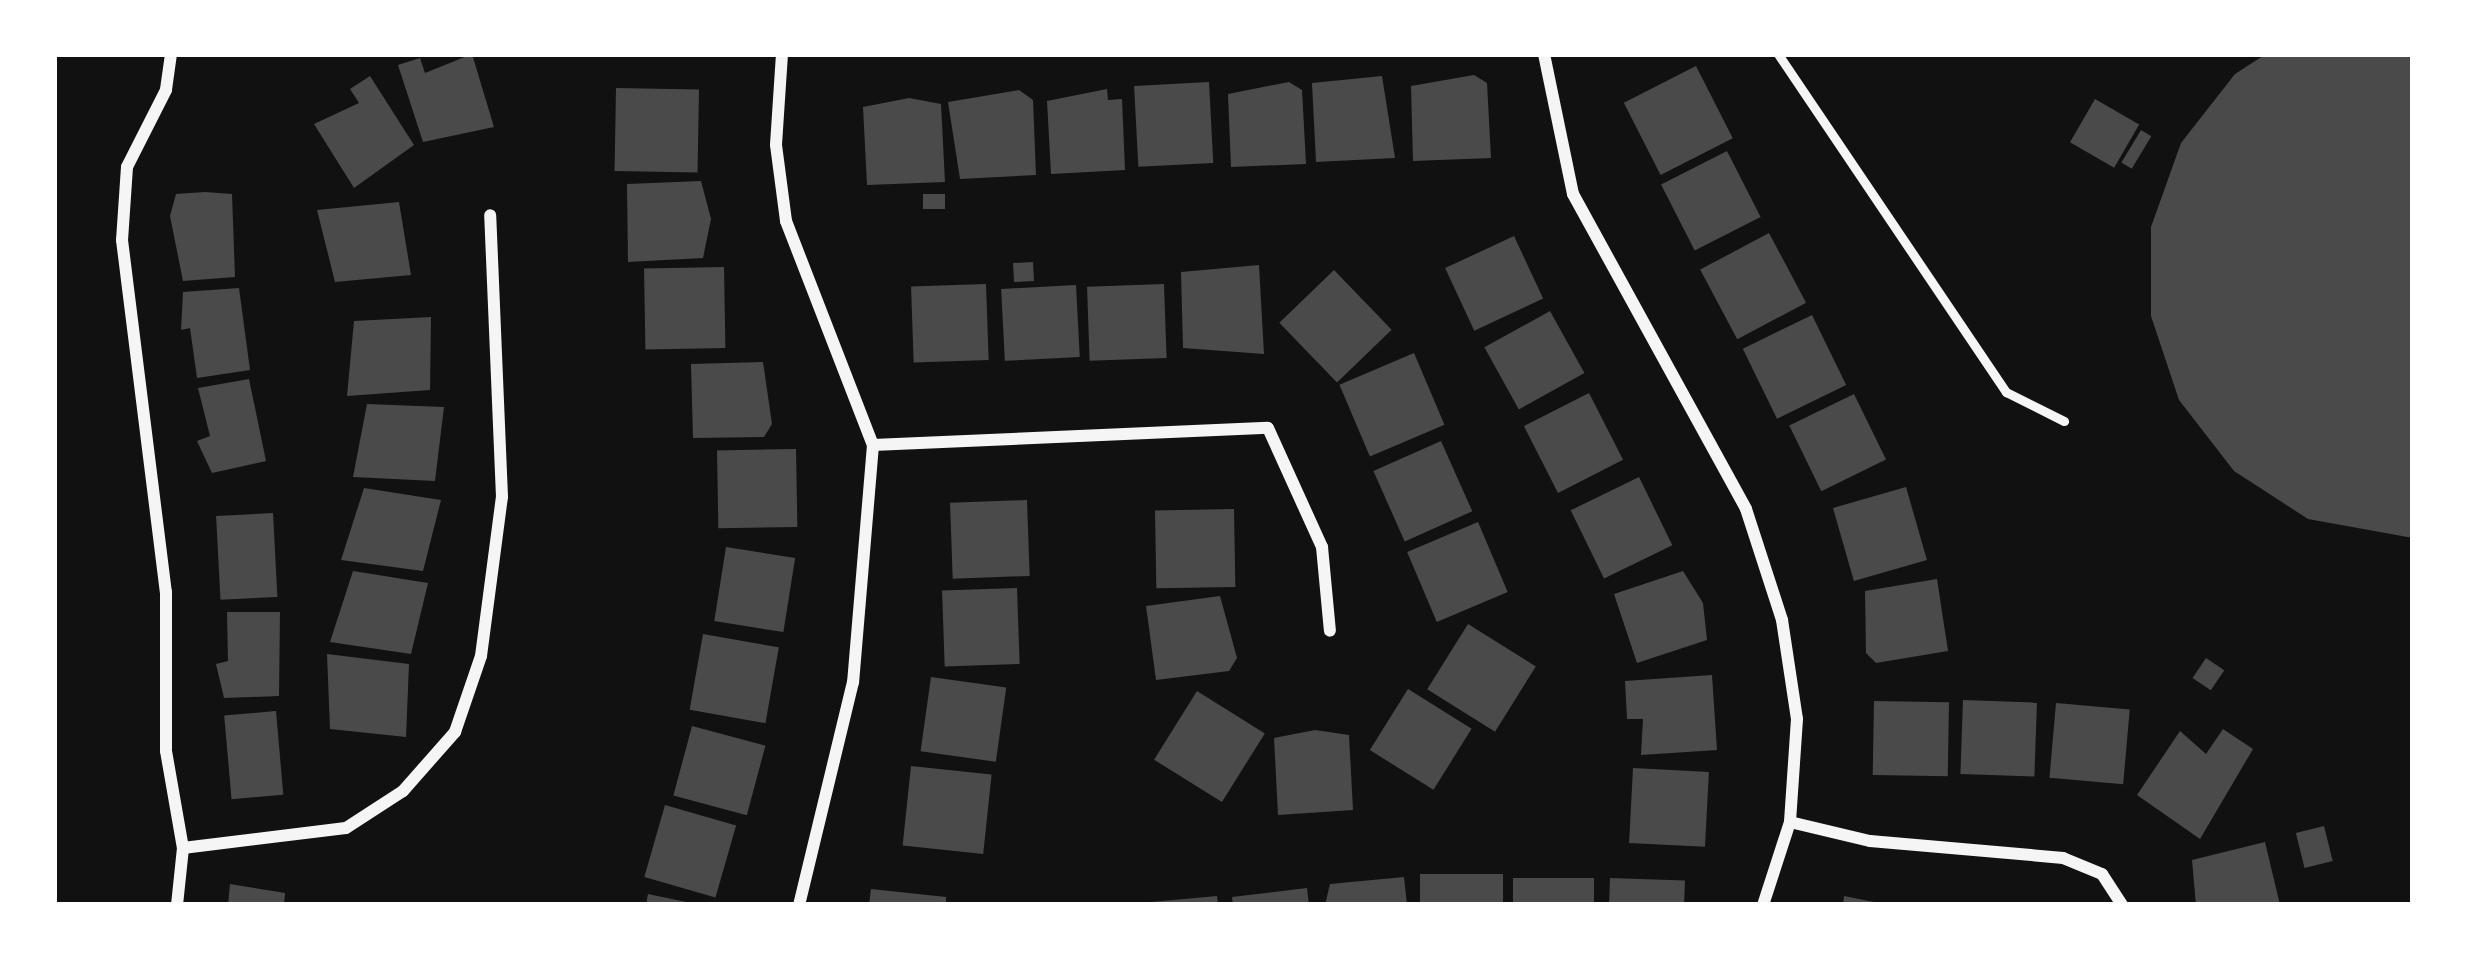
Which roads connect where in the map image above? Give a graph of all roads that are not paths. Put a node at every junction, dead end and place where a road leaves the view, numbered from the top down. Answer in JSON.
{"nodes":[{"id":1,"x":171,"y":54,"type":"edge"},
{"id":2,"x":782,"y":54,"type":"edge"},
{"id":3,"x":1544,"y":54,"type":"edge"},
{"id":4,"x":1778,"y":54,"type":"edge"},
{"id":5,"x":490,"y":215,"type":"dead end"},
{"id":6,"x":2064,"y":421,"type":"dead end"},
{"id":7,"x":873,"y":446,"type":"junction"},
{"id":8,"x":1330,"y":631,"type":"dead end"},
{"id":9,"x":1790,"y":822,"type":"junction"},
{"id":10,"x":183,"y":848,"type":"junction"},
{"id":11,"x":177,"y":905,"type":"edge"},
{"id":12,"x":799,"y":905,"type":"edge"},
{"id":13,"x":1763,"y":905,"type":"edge"},
{"id":14,"x":2122,"y":905,"type":"edge"}],
"edges":[{"from":1,"to":10,"type":"street"},
{"from":2,"to":7,"type":"street"},
{"from":3,"to":9,"type":"street"},
{"from":4,"to":6,"type":"lane"},
{"from":5,"to":10,"type":"street"},
{"from":7,"to":8,"type":"street"},
{"from":7,"to":12,"type":"street"},
{"from":9,"to":13,"type":"street"},
{"from":9,"to":14,"type":"street"},
{"from":10,"to":11,"type":"street"}]}
